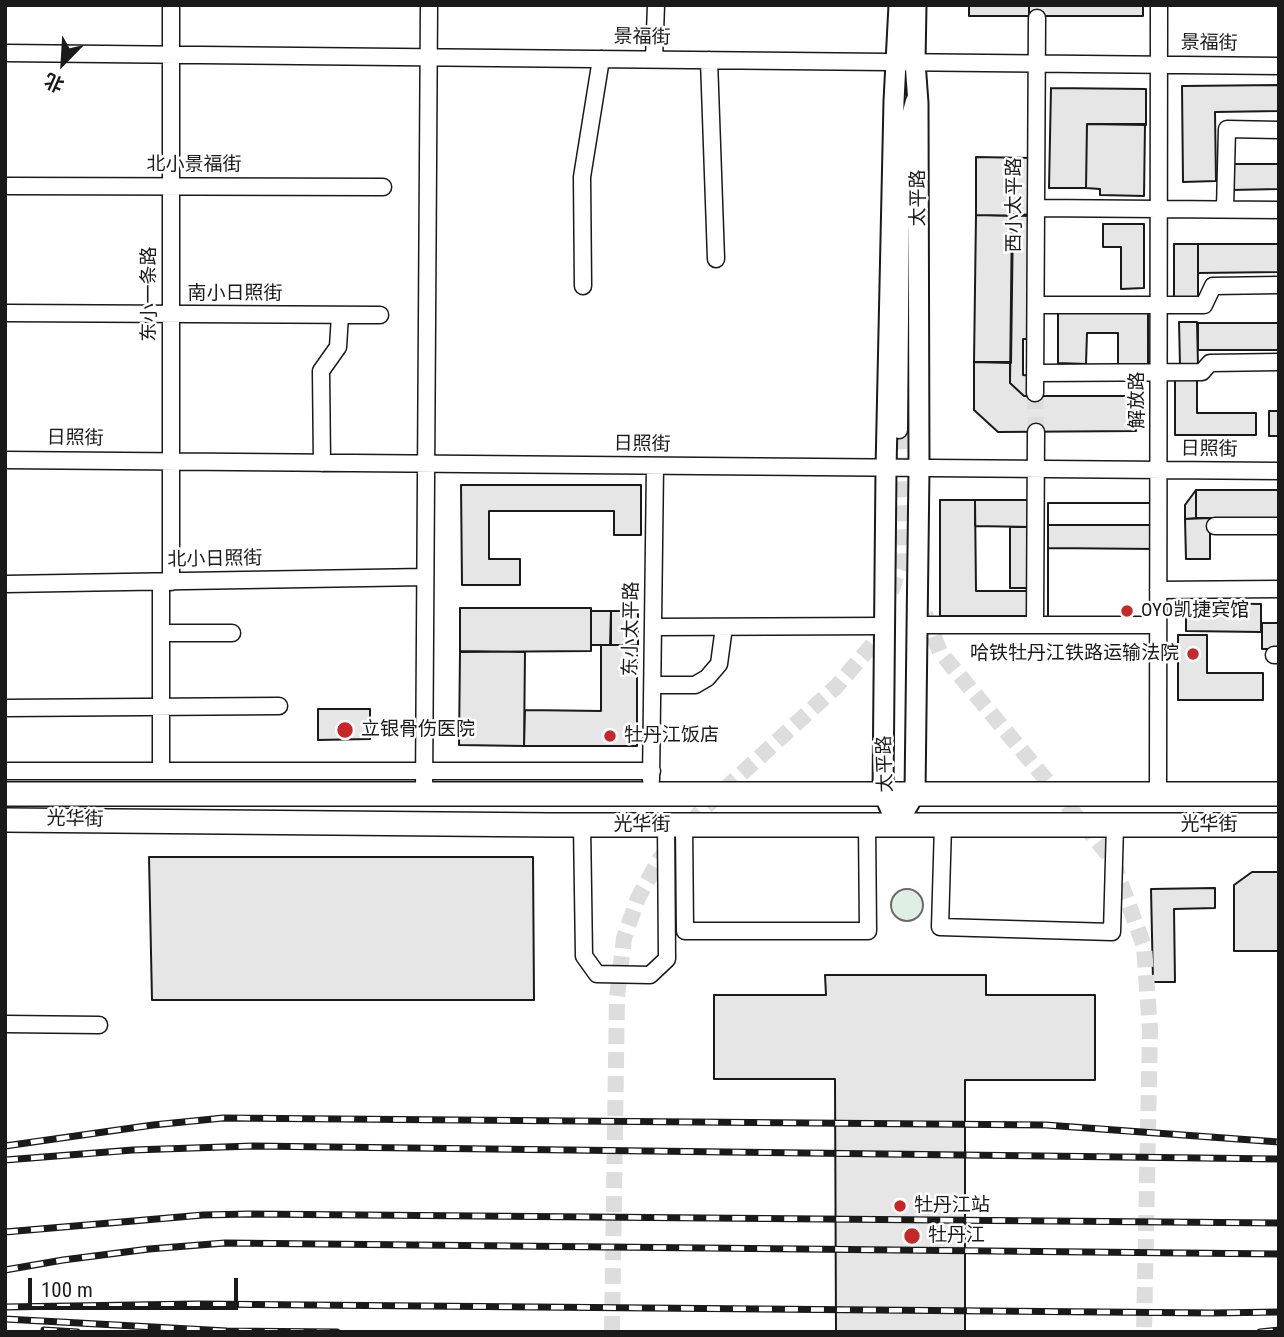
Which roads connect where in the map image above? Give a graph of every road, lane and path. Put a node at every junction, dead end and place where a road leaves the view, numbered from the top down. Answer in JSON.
{"nodes":[{"id":1,"x":171,"y":5,"type":"edge"},
{"id":2,"x":429,"y":5,"type":"edge"},
{"id":3,"x":656,"y":5,"type":"edge"},
{"id":4,"x":898,"y":5,"type":"edge"},
{"id":5,"x":916,"y":5,"type":"edge"},
{"id":6,"x":1159,"y":5,"type":"edge"},
{"id":7,"x":1037,"y":18,"type":"dead end"},
{"id":8,"x":5,"y":52,"type":"edge"},
{"id":9,"x":171,"y":54,"type":"junction"},
{"id":10,"x":429,"y":56,"type":"junction"},
{"id":11,"x":601,"y":59,"type":"junction"},
{"id":12,"x":654,"y":59,"type":"junction"},
{"id":13,"x":709,"y":60,"type":"junction"},
{"id":14,"x":906,"y":62,"type":"junction"},
{"id":15,"x":1037,"y":63,"type":"junction"},
{"id":16,"x":1159,"y":65,"type":"junction"},
{"id":17,"x":1279,"y":66,"type":"edge"},
{"id":18,"x":895,"y":86,"type":"junction"},
{"id":19,"x":917,"y":87,"type":"junction"},
{"id":20,"x":1279,"y":130,"type":"edge"},
{"id":21,"x":5,"y":186,"type":"edge"},
{"id":22,"x":171,"y":186,"type":"junction"},
{"id":23,"x":383,"y":187,"type":"dead end"},
{"id":24,"x":1037,"y":208,"type":"junction"},
{"id":25,"x":1159,"y":209,"type":"junction"},
{"id":26,"x":1225,"y":209,"type":"junction"},
{"id":27,"x":1279,"y":209,"type":"edge"},
{"id":28,"x":716,"y":259,"type":"dead end"},
{"id":29,"x":1279,"y":285,"type":"edge"},
{"id":30,"x":583,"y":286,"type":"dead end"},
{"id":31,"x":1159,"y":305,"type":"junction"},
{"id":32,"x":1036,"y":306,"type":"junction"},
{"id":33,"x":5,"y":313,"type":"edge"},
{"id":34,"x":171,"y":314,"type":"junction"},
{"id":35,"x":340,"y":315,"type":"junction"},
{"id":36,"x":380,"y":316,"type":"dead end"},
{"id":37,"x":1279,"y":362,"type":"edge"},
{"id":38,"x":1036,"y":373,"type":"junction"},
{"id":39,"x":1159,"y":373,"type":"junction"},
{"id":40,"x":1035,"y":393,"type":"tunnel mouth"},
{"id":41,"x":1036,"y":432,"type":"tunnel mouth"},
{"id":42,"x":5,"y":460,"type":"edge"},
{"id":43,"x":171,"y":461,"type":"junction"},
{"id":44,"x":322,"y":463,"type":"junction"},
{"id":45,"x":426,"y":464,"type":"junction"},
{"id":46,"x":655,"y":466,"type":"junction"},
{"id":47,"x":886,"y":469,"type":"junction"},
{"id":48,"x":919,"y":469,"type":"junction"},
{"id":49,"x":1036,"y":469,"type":"junction"},
{"id":50,"x":1158,"y":470,"type":"junction"},
{"id":51,"x":1279,"y":471,"type":"edge"},
{"id":52,"x":1214,"y":526,"type":"dead end"},
{"id":53,"x":1279,"y":526,"type":"edge"},
{"id":54,"x":425,"y":577,"type":"junction"},
{"id":55,"x":166,"y":582,"type":"junction"},
{"id":56,"x":5,"y":584,"type":"edge"},
{"id":57,"x":1279,"y":589,"type":"edge"},
{"id":58,"x":1158,"y":590,"type":"junction"},
{"id":59,"x":916,"y":625,"type":"junction"},
{"id":60,"x":1035,"y":625,"type":"junction"},
{"id":61,"x":1158,"y":625,"type":"junction"},
{"id":62,"x":886,"y":626,"type":"junction"},
{"id":63,"x":653,"y":627,"type":"junction"},
{"id":64,"x":724,"y":627,"type":"junction"},
{"id":65,"x":162,"y":633,"type":"junction"},
{"id":66,"x":232,"y":633,"type":"dead end"},
{"id":67,"x":653,"y":685,"type":"junction"},
{"id":68,"x":279,"y":706,"type":"dead end"},
{"id":69,"x":5,"y":708,"type":"edge"},
{"id":70,"x":161,"y":708,"type":"junction"},
{"id":71,"x":5,"y":771,"type":"edge"},
{"id":72,"x":161,"y":771,"type":"junction"},
{"id":73,"x":424,"y":771,"type":"junction"},
{"id":74,"x":651,"y":782,"type":"junction"},
{"id":75,"x":883,"y":792,"type":"junction"},
{"id":76,"x":5,"y":793,"type":"edge"},
{"id":77,"x":915,"y":793,"type":"junction"},
{"id":78,"x":424,"y":794,"type":"junction"},
{"id":79,"x":1158,"y":794,"type":"junction"},
{"id":80,"x":1279,"y":794,"type":"edge"},
{"id":81,"x":5,"y":820,"type":"edge"},
{"id":82,"x":867,"y":824,"type":"junction"},
{"id":83,"x":897,"y":824,"type":"junction"},
{"id":84,"x":582,"y":825,"type":"junction"},
{"id":85,"x":675,"y":825,"type":"junction"},
{"id":86,"x":943,"y":825,"type":"junction"},
{"id":87,"x":1115,"y":825,"type":"junction"},
{"id":88,"x":1279,"y":825,"type":"edge"},
{"id":89,"x":5,"y":1024,"type":"edge"},
{"id":90,"x":99,"y":1025,"type":"dead end"}],
"edges":[{"from":1,"to":9,"type":"street","name":"东小一条路"},
{"from":2,"to":10,"type":"street"},
{"from":3,"to":12,"type":"street"},
{"from":4,"to":14,"type":"main road","name":"太平路"},
{"from":5,"to":14,"type":"main road","name":"太平路"},
{"from":6,"to":16,"type":"street","name":"解放路"},
{"from":7,"to":15,"type":"street","name":"西小太平路"},
{"from":8,"to":9,"type":"street","name":"景福街"},
{"from":9,"to":10,"type":"street","name":"景福街"},
{"from":9,"to":22,"type":"street","name":"东小一条路"},
{"from":10,"to":11,"type":"street","name":"景福街"},
{"from":10,"to":45,"type":"street"},
{"from":11,"to":12,"type":"street","name":"景福街"},
{"from":11,"to":30,"type":"street"},
{"from":12,"to":13,"type":"street","name":"景福街"},
{"from":13,"to":14,"type":"street","name":"景福街"},
{"from":13,"to":28,"type":"street"},
{"from":14,"to":15,"type":"street","name":"景福街"},
{"from":14,"to":18,"type":"main road","name":"太平路"},
{"from":14,"to":19,"type":"main road","name":"太平路"},
{"from":15,"to":16,"type":"street","name":"景福街"},
{"from":15,"to":24,"type":"street","name":"西小太平路"},
{"from":16,"to":17,"type":"street","name":"景福街"},
{"from":16,"to":25,"type":"street","name":"解放路"},
{"from":18,"to":19,"type":"street"},
{"from":18,"to":47,"type":"main road","name":"太平路"},
{"from":19,"to":48,"type":"main road","name":"太平路"},
{"from":20,"to":26,"type":"street"},
{"from":21,"to":22,"type":"street","name":"北小景福街"},
{"from":22,"to":23,"type":"street","name":"北小景福街"},
{"from":22,"to":34,"type":"street","name":"东小一条路"},
{"from":24,"to":25,"type":"street"},
{"from":24,"to":32,"type":"street","name":"西小太平路"},
{"from":25,"to":26,"type":"street"},
{"from":25,"to":31,"type":"street","name":"解放路"},
{"from":26,"to":27,"type":"street"},
{"from":29,"to":31,"type":"street"},
{"from":31,"to":32,"type":"street"},
{"from":31,"to":39,"type":"street","name":"解放路"},
{"from":32,"to":38,"type":"street","name":"西小太平路"},
{"from":33,"to":34,"type":"street","name":"南小日照街"},
{"from":34,"to":35,"type":"street","name":"南小日照街"},
{"from":34,"to":43,"type":"street","name":"东小一条路"},
{"from":35,"to":36,"type":"street","name":"南小日照街"},
{"from":35,"to":44,"type":"street"},
{"from":37,"to":39,"type":"street"},
{"from":38,"to":39,"type":"street"},
{"from":38,"to":40,"type":"street","name":"西小太平路"},
{"from":39,"to":50,"type":"street","name":"解放路"},
{"from":41,"to":49,"type":"street"},
{"from":42,"to":43,"type":"street","name":"日照街"},
{"from":43,"to":44,"type":"street","name":"日照街"},
{"from":43,"to":55,"type":"street","name":"东小一条路"},
{"from":44,"to":45,"type":"street","name":"日照街"},
{"from":45,"to":46,"type":"street","name":"日照街"},
{"from":45,"to":54,"type":"street"},
{"from":46,"to":47,"type":"street","name":"日照街"},
{"from":46,"to":63,"type":"street","name":"东小太平路"},
{"from":47,"to":48,"type":"street","name":"日照街"},
{"from":47,"to":62,"type":"main road","name":"太平路"},
{"from":48,"to":49,"type":"street","name":"日照街"},
{"from":48,"to":59,"type":"main road","name":"太平路"},
{"from":49,"to":50,"type":"street","name":"日照街"},
{"from":49,"to":60,"type":"street"},
{"from":50,"to":51,"type":"street","name":"日照街"},
{"from":50,"to":58,"type":"street","name":"解放路"},
{"from":52,"to":53,"type":"street"},
{"from":54,"to":55,"type":"street","name":"北小日照街"},
{"from":54,"to":73,"type":"street"},
{"from":55,"to":56,"type":"street","name":"北小日照街"},
{"from":55,"to":65,"type":"street","name":"东小一条路"},
{"from":57,"to":58,"type":"street"},
{"from":58,"to":61,"type":"street","name":"解放路"},
{"from":59,"to":60,"type":"street"},
{"from":59,"to":77,"type":"main road","name":"太平路"},
{"from":60,"to":61,"type":"street"},
{"from":61,"to":79,"type":"street","name":"解放路"},
{"from":62,"to":64,"type":"street"},
{"from":62,"to":75,"type":"main road","name":"太平路"},
{"from":63,"to":64,"type":"street"},
{"from":63,"to":67,"type":"street","name":"东小太平路"},
{"from":64,"to":67,"type":"street"},
{"from":65,"to":66,"type":"street"},
{"from":65,"to":70,"type":"street","name":"东小一条路"},
{"from":67,"to":74,"type":"street","name":"东小太平路"},
{"from":68,"to":70,"type":"street"},
{"from":69,"to":70,"type":"street"},
{"from":70,"to":72,"type":"street","name":"东小一条路"},
{"from":71,"to":72,"type":"street"},
{"from":72,"to":73,"type":"street"},
{"from":73,"to":74,"type":"street"},
{"from":73,"to":78,"type":"street"},
{"from":74,"to":75,"type":"highway","name":"光华街"},
{"from":74,"to":78,"type":"highway","name":"光华街"},
{"from":75,"to":77,"type":"highway","name":"光华街"},
{"from":75,"to":83,"type":"main road","name":"太平路"},
{"from":76,"to":78,"type":"highway","name":"光华街"},
{"from":77,"to":79,"type":"highway","name":"光华街"},
{"from":77,"to":83,"type":"main road","name":"太平路"},
{"from":79,"to":80,"type":"highway","name":"光华街"},
{"from":81,"to":84,"type":"highway","name":"光华街"},
{"from":82,"to":83,"type":"highway","name":"光华街"},
{"from":82,"to":85,"type":"highway","name":"光华街"},
{"from":82,"to":85,"type":"street"},
{"from":83,"to":86,"type":"highway","name":"光华街"},
{"from":84,"to":85,"type":"highway","name":"光华街"},
{"from":84,"to":85,"type":"street"},
{"from":86,"to":87,"type":"highway","name":"光华街"},
{"from":86,"to":87,"type":"street"},
{"from":87,"to":88,"type":"highway","name":"光华街"},
{"from":89,"to":90,"type":"street"}]}
